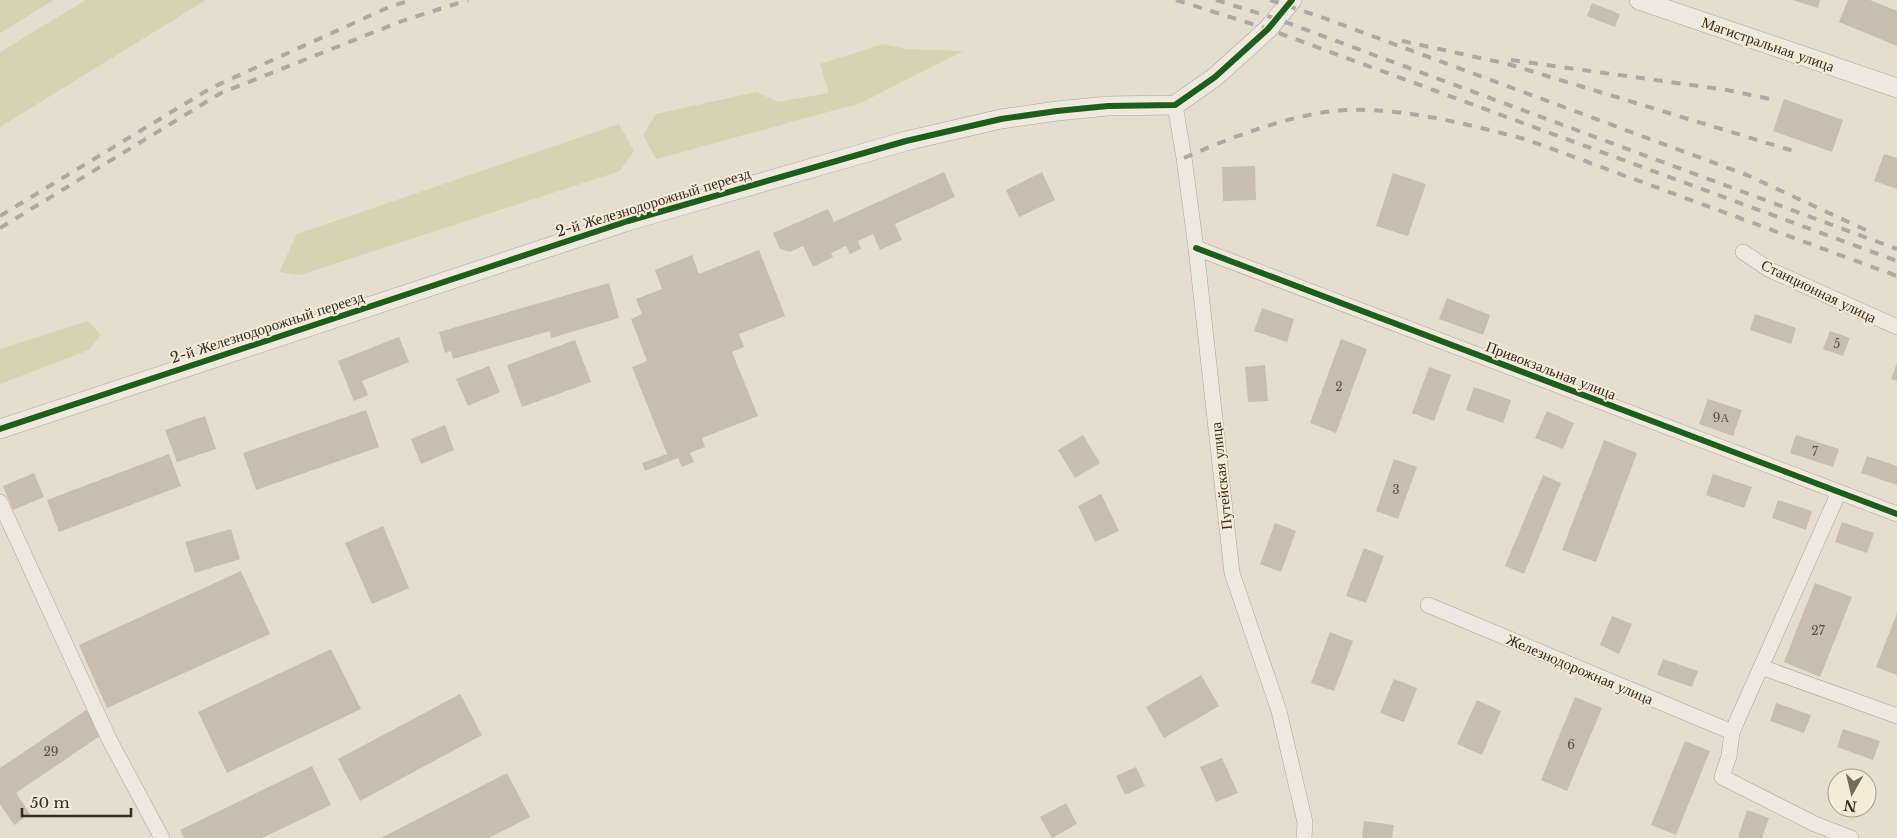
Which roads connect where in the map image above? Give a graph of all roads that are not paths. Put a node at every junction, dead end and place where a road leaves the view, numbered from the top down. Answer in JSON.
{"nodes":[{"id":1,"x":1292,"y":0,"type":"edge"},
{"id":2,"x":1639,"y":0,"type":"edge"},
{"id":3,"x":1897,"y":88,"type":"edge"},
{"id":4,"x":1175,"y":105,"type":"junction"},
{"id":5,"x":1196,"y":248,"type":"junction"},
{"id":6,"x":1743,"y":252,"type":"dead end"},
{"id":7,"x":1897,"y":327,"type":"edge"},
{"id":8,"x":0,"y":429,"type":"edge"},
{"id":9,"x":1839,"y":492,"type":"junction"},
{"id":10,"x":0,"y":502,"type":"edge"},
{"id":11,"x":1897,"y":514,"type":"edge"},
{"id":12,"x":1428,"y":605,"type":"dead end"},
{"id":13,"x":1761,"y":667,"type":"junction"},
{"id":14,"x":1897,"y":716,"type":"edge"},
{"id":15,"x":1732,"y":732,"type":"junction"},
{"id":16,"x":162,"y":838,"type":"edge"},
{"id":17,"x":1304,"y":838,"type":"edge"},
{"id":18,"x":1851,"y":838,"type":"edge"}],
"edges":[{"from":1,"to":4,"type":"street"},
{"from":2,"to":3,"type":"street","name":"Магистральная улица"},
{"from":4,"to":5,"type":"street","name":"Путейская улица"},
{"from":4,"to":8,"type":"street","name":"2-й Железнодорожный переезд"},
{"from":5,"to":9,"type":"street","name":"Привокзальная улица"},
{"from":5,"to":17,"type":"street","name":"Путейская улица"},
{"from":6,"to":7,"type":"street","name":"Станционная улица"},
{"from":9,"to":11,"type":"street","name":"Привокзальная улица"},
{"from":9,"to":13,"type":"street"},
{"from":10,"to":16,"type":"street"},
{"from":12,"to":15,"type":"street","name":"Железнодорожная улица"},
{"from":13,"to":14,"type":"street"},
{"from":13,"to":15,"type":"street"},
{"from":15,"to":18,"type":"street"}]}
